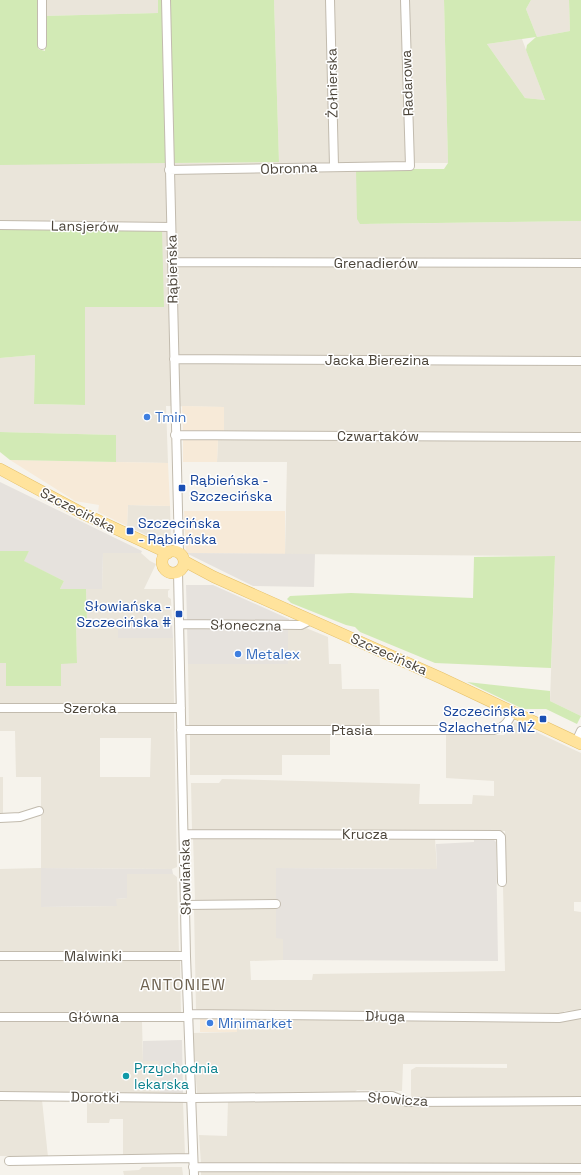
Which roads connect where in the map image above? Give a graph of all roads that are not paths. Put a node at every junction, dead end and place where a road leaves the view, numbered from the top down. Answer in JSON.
{"nodes":[{"id":1,"x":42,"y":0,"type":"edge"},
{"id":2,"x":166,"y":0,"type":"edge"},
{"id":3,"x":330,"y":0,"type":"edge"},
{"id":4,"x":405,"y":0,"type":"edge"},
{"id":5,"x":42,"y":45,"type":"dead end"},
{"id":6,"x":334,"y":166,"type":"junction"},
{"id":7,"x":410,"y":166,"type":"joint"},
{"id":8,"x":169,"y":170,"type":"junction"},
{"id":9,"x":0,"y":225,"type":"edge"},
{"id":10,"x":171,"y":227,"type":"junction"},
{"id":11,"x":172,"y":262,"type":"junction"},
{"id":12,"x":581,"y":263,"type":"edge"},
{"id":13,"x":174,"y":359,"type":"junction"},
{"id":14,"x":581,"y":361,"type":"edge"},
{"id":15,"x":175,"y":435,"type":"junction"},
{"id":16,"x":581,"y":437,"type":"edge"},
{"id":17,"x":0,"y":469,"type":"edge"},
{"id":18,"x":176,"y":562,"type":"junction"},
{"id":19,"x":311,"y":620,"type":"junction"},
{"id":20,"x":179,"y":624,"type":"junction"},
{"id":21,"x":0,"y":708,"type":"edge"},
{"id":22,"x":181,"y":708,"type":"junction"},
{"id":23,"x":513,"y":712,"type":"junction"},
{"id":24,"x":181,"y":730,"type":"junction"},
{"id":25,"x":581,"y":731,"type":"edge"},
{"id":26,"x":578,"y":743,"type":"edge"},
{"id":27,"x":39,"y":812,"type":"dead end"},
{"id":28,"x":0,"y":818,"type":"edge"},
{"id":29,"x":184,"y":834,"type":"junction"},
{"id":30,"x":502,"y":882,"type":"dead end"},
{"id":31,"x":276,"y":904,"type":"dead end"},
{"id":32,"x":185,"y":905,"type":"junction"},
{"id":33,"x":0,"y":956,"type":"edge"},
{"id":34,"x":186,"y":956,"type":"junction"},
{"id":35,"x":581,"y":1014,"type":"edge"},
{"id":36,"x":188,"y":1016,"type":"junction"},
{"id":37,"x":0,"y":1017,"type":"edge"},
{"id":38,"x":0,"y":1096,"type":"edge"},
{"id":39,"x":191,"y":1098,"type":"junction"},
{"id":40,"x":581,"y":1101,"type":"edge"},
{"id":41,"x":193,"y":1158,"type":"junction"},
{"id":42,"x":10,"y":1161,"type":"dead end"},
{"id":43,"x":581,"y":1168,"type":"edge"},
{"id":44,"x":194,"y":1171,"type":"edge"}],
"edges":[{"from":1,"to":5,"type":"street"},
{"from":2,"to":8,"type":"street","name":"Rąbieńska"},
{"from":3,"to":6,"type":"street","name":"Żołnierska"},
{"from":4,"to":7,"type":"street","name":"Radarowa"},
{"from":6,"to":7,"type":"street","name":"Obronna"},
{"from":6,"to":8,"type":"street","name":"Obronna"},
{"from":8,"to":10,"type":"street","name":"Rąbieńska"},
{"from":9,"to":10,"type":"street","name":"Lansjerów"},
{"from":10,"to":11,"type":"street","name":"Rąbieńska"},
{"from":11,"to":12,"type":"street","name":"Grenadierów"},
{"from":11,"to":13,"type":"street","name":"Rąbieńska"},
{"from":13,"to":14,"type":"street","name":"Jacka Bierezina"},
{"from":13,"to":15,"type":"street","name":"Rąbieńska"},
{"from":15,"to":16,"type":"street","name":"Czwartaków"},
{"from":15,"to":18,"type":"street","name":"Rąbieńska"},
{"from":17,"to":18,"type":"main road","name":"Szczecińska"},
{"from":18,"to":19,"type":"main road","name":"Szczecińska"},
{"from":18,"to":20,"type":"street","name":"Słowiańska"},
{"from":19,"to":20,"type":"street","name":"Słoneczna"},
{"from":19,"to":23,"type":"main road","name":"Szczecińska"},
{"from":20,"to":22,"type":"street","name":"Słowiańska"},
{"from":21,"to":22,"type":"street","name":"Szeroka"},
{"from":22,"to":24,"type":"street","name":"Słowiańska"},
{"from":23,"to":24,"type":"street","name":"Ptasia"},
{"from":23,"to":26,"type":"main road","name":"Szczecińska"},
{"from":24,"to":29,"type":"street","name":"Słowiańska"},
{"from":25,"to":26,"type":"street"},
{"from":27,"to":28,"type":"street"},
{"from":29,"to":30,"type":"street","name":"Krucza"},
{"from":29,"to":32,"type":"street","name":"Słowiańska"},
{"from":31,"to":32,"type":"street"},
{"from":32,"to":34,"type":"street","name":"Słowiańska"},
{"from":33,"to":34,"type":"street","name":"Malwinki"},
{"from":34,"to":36,"type":"street","name":"Słowiańska"},
{"from":35,"to":36,"type":"street","name":"Długa"},
{"from":36,"to":37,"type":"street","name":"Główna"},
{"from":36,"to":39,"type":"street","name":"Słowiańska"},
{"from":38,"to":39,"type":"street","name":"Dorotki"},
{"from":39,"to":40,"type":"street","name":"Słowicza"},
{"from":39,"to":41,"type":"street","name":"Słowiańska"},
{"from":41,"to":42,"type":"street"},
{"from":41,"to":44,"type":"street","name":"Słowiańska"},
{"from":43,"to":44,"type":"street"}]}
